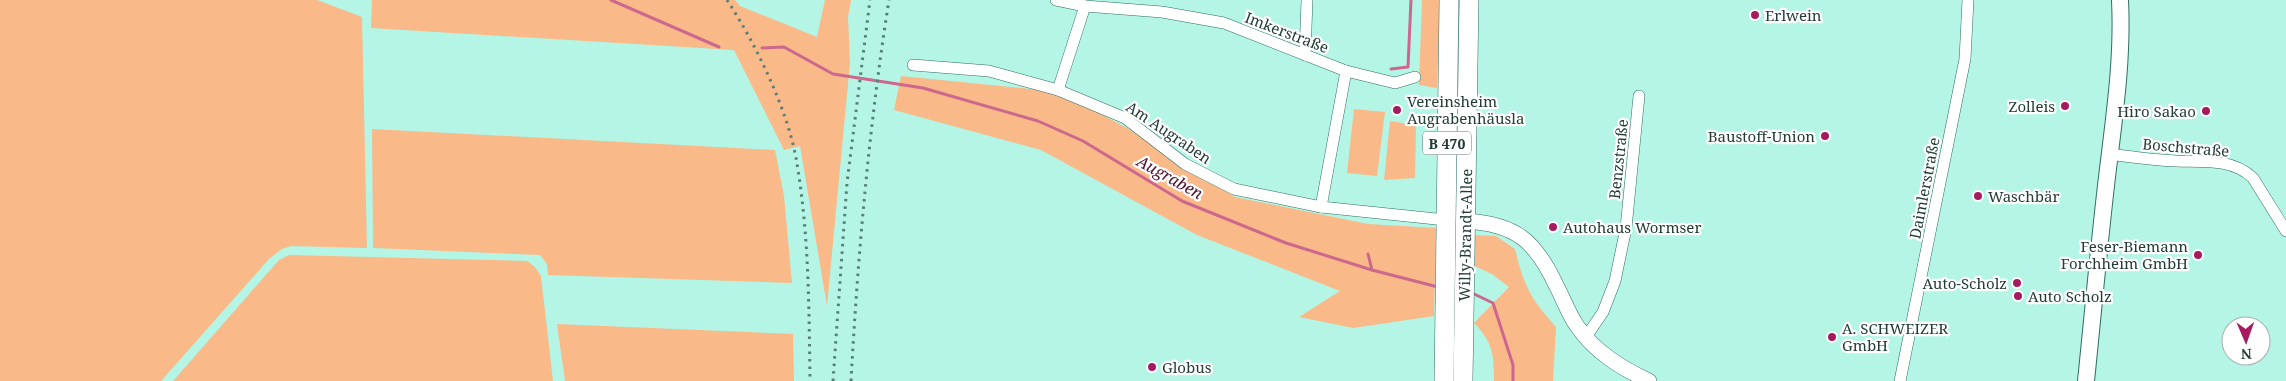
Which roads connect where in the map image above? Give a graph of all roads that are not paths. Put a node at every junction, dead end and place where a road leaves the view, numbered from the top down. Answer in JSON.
{"nodes":[{"id":1,"x":1056,"y":0,"type":"edge"},
{"id":2,"x":1307,"y":0,"type":"edge"},
{"id":3,"x":1449,"y":0,"type":"edge"},
{"id":4,"x":1469,"y":0,"type":"edge"},
{"id":5,"x":1968,"y":0,"type":"edge"},
{"id":6,"x":2120,"y":0,"type":"edge"},
{"id":7,"x":1085,"y":6,"type":"junction"},
{"id":8,"x":1305,"y":55,"type":"junction"},
{"id":9,"x":914,"y":65,"type":"dead end"},
{"id":10,"x":1346,"y":71,"type":"junction"},
{"id":11,"x":1415,"y":77,"type":"dead end"},
{"id":12,"x":1058,"y":90,"type":"junction"},
{"id":13,"x":1639,"y":96,"type":"dead end"},
{"id":14,"x":2110,"y":154,"type":"junction"},
{"id":15,"x":1321,"y":207,"type":"junction"},
{"id":16,"x":1446,"y":220,"type":"junction"},
{"id":17,"x":1466,"y":221,"type":"junction"},
{"id":18,"x":2286,"y":231,"type":"edge"},
{"id":19,"x":1586,"y":337,"type":"junction"},
{"id":20,"x":1444,"y":381,"type":"edge"},
{"id":21,"x":1464,"y":381,"type":"edge"},
{"id":22,"x":1649,"y":381,"type":"edge"},
{"id":23,"x":1900,"y":381,"type":"edge"},
{"id":24,"x":2086,"y":381,"type":"edge"}],
"edges":[{"from":1,"to":7,"type":"street","name":"Imkerstraße"},
{"from":2,"to":8,"type":"street"},
{"from":3,"to":16,"type":"main road","name":"Willy-Brandt-Allee","number":"B 470"},
{"from":4,"to":17,"type":"main road","name":"Willy-Brandt-Allee","number":"B 470"},
{"from":5,"to":23,"type":"street","name":"Daimlerstraße"},
{"from":6,"to":14,"type":"main road"},
{"from":7,"to":8,"type":"street","name":"Imkerstraße"},
{"from":7,"to":12,"type":"street"},
{"from":8,"to":10,"type":"street","name":"Imkerstraße"},
{"from":9,"to":12,"type":"street","name":"Am Augraben"},
{"from":10,"to":11,"type":"street","name":"Imkerstraße"},
{"from":10,"to":15,"type":"street"},
{"from":12,"to":15,"type":"street","name":"Am Augraben"},
{"from":13,"to":19,"type":"street","name":"Benzstraße"},
{"from":14,"to":18,"type":"street","name":"Boschstraße"},
{"from":14,"to":24,"type":"main road"},
{"from":15,"to":16,"type":"street","name":"Am Augraben"},
{"from":16,"to":17,"type":"main road"},
{"from":16,"to":20,"type":"main road","name":"Willy-Brandt-Allee","number":"B 470"},
{"from":17,"to":19,"type":"street"},
{"from":17,"to":21,"type":"main road","name":"Willy-Brandt-Allee","number":"B 470"},
{"from":19,"to":22,"type":"street"}]}
